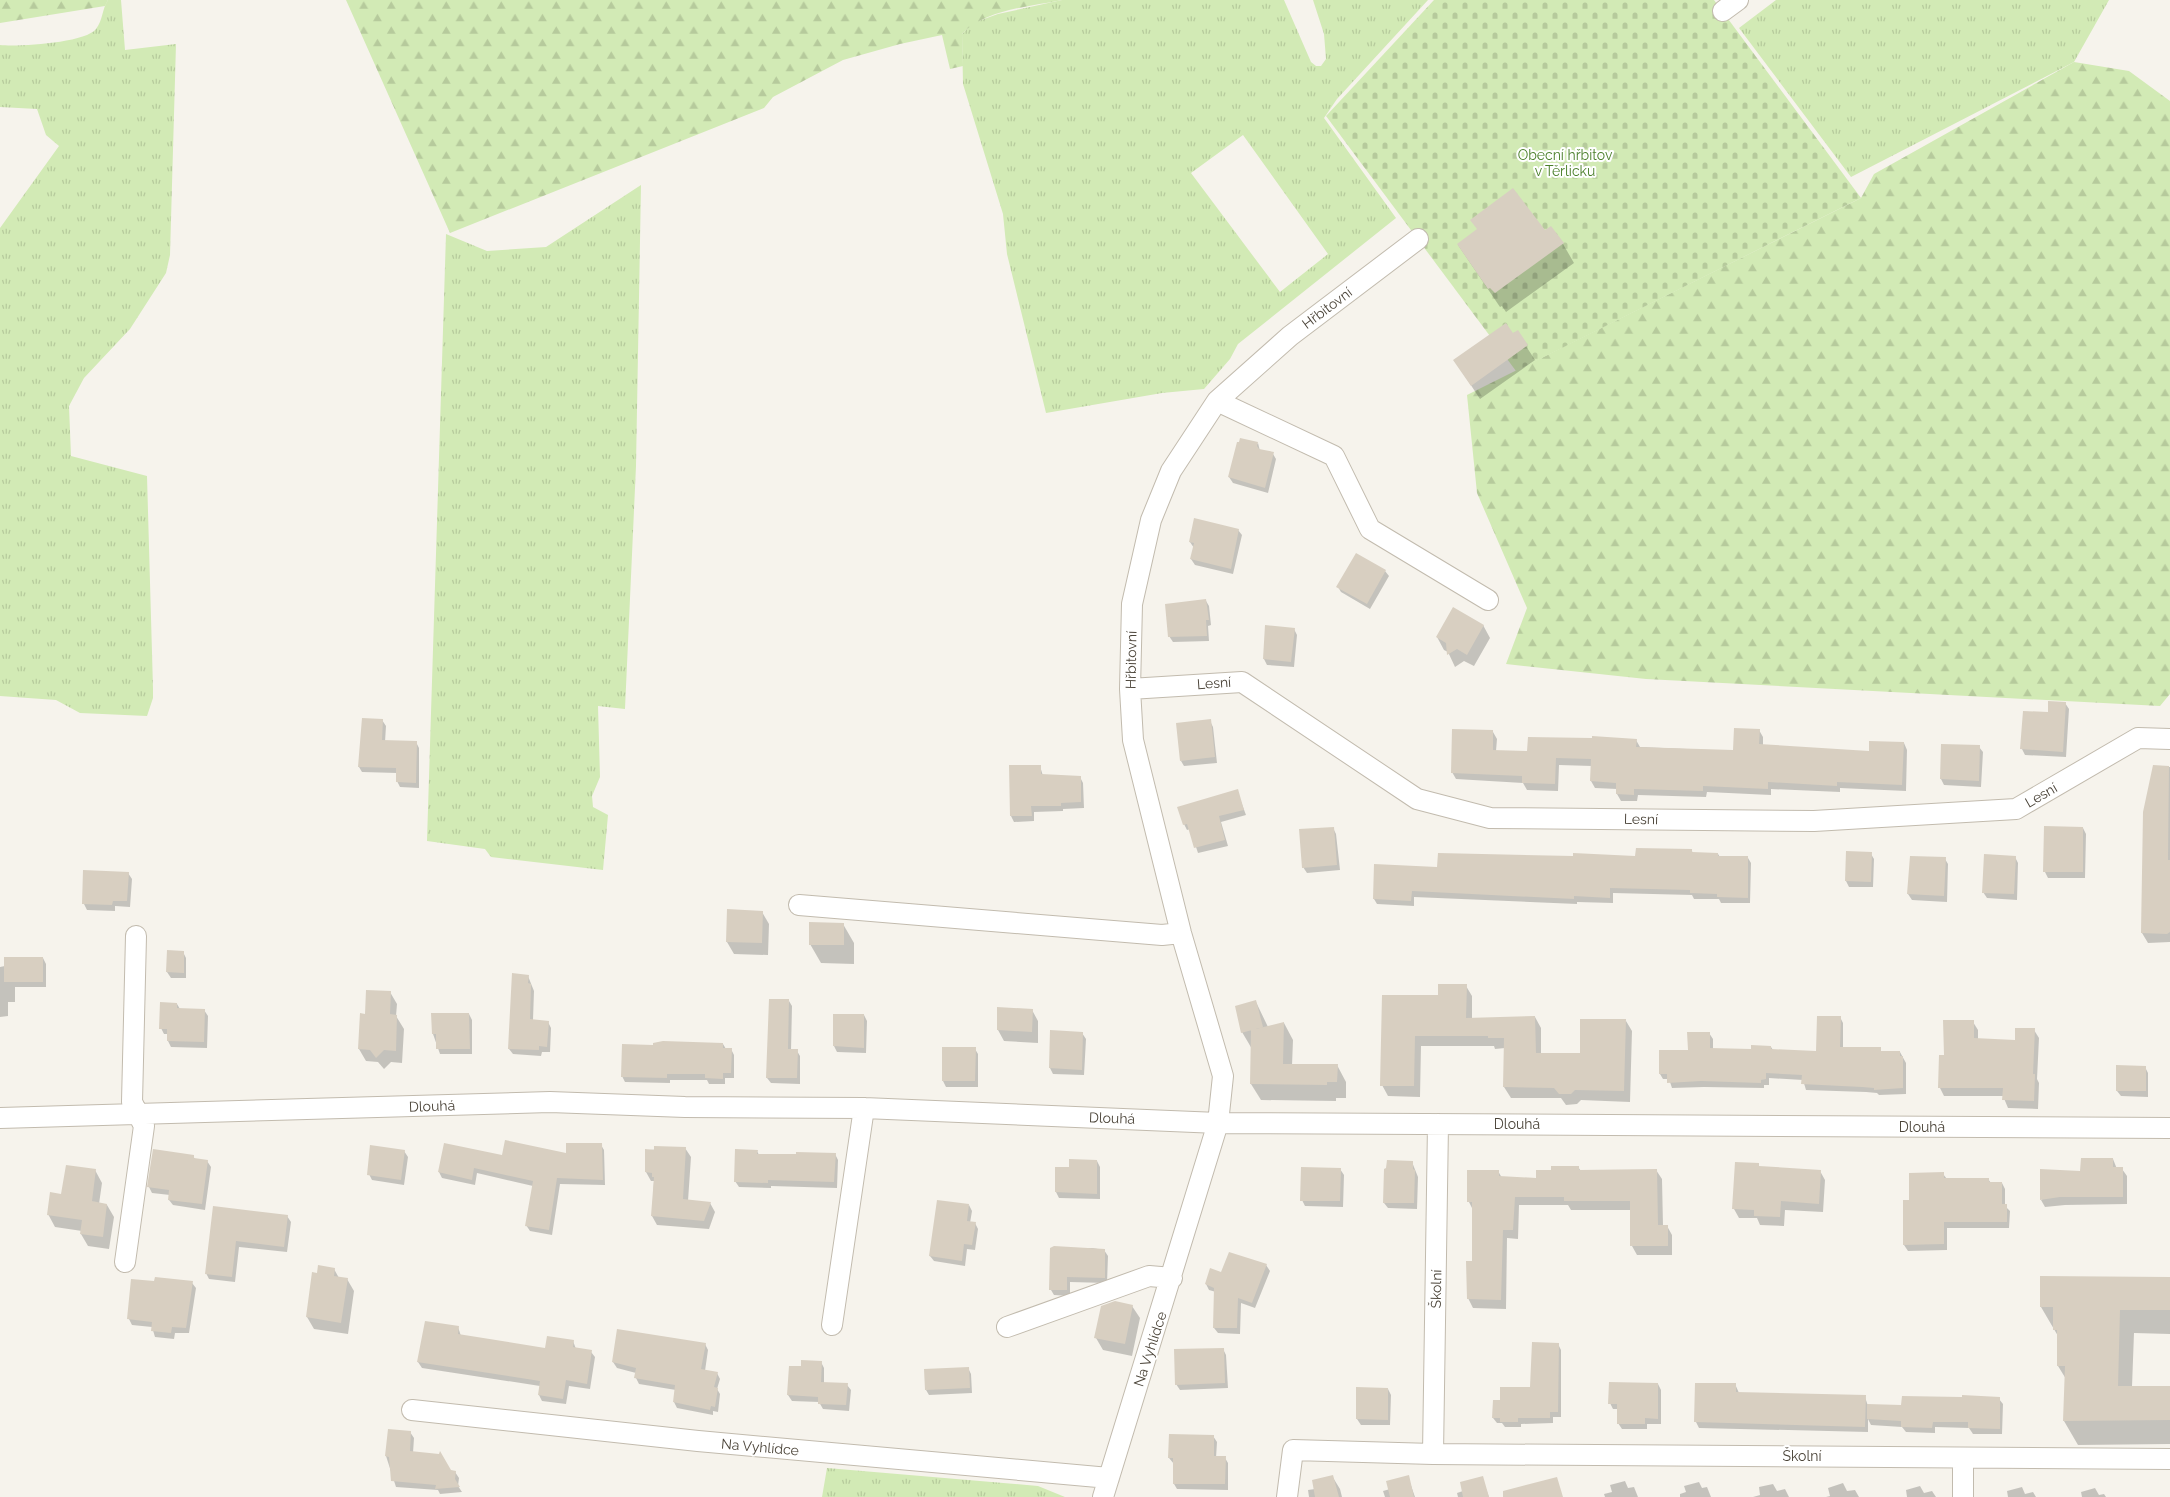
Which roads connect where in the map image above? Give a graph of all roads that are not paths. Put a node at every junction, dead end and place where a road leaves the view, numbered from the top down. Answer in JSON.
{"nodes":[{"id":1,"x":1418,"y":239,"type":"dead end"},
{"id":2,"x":1217,"y":401,"type":"junction"},
{"id":3,"x":1488,"y":600,"type":"dead end"},
{"id":4,"x":1130,"y":689,"type":"junction"},
{"id":5,"x":2170,"y":738,"type":"edge"},
{"id":6,"x":799,"y":905,"type":"dead end"},
{"id":7,"x":1181,"y":933,"type":"junction"},
{"id":8,"x":136,"y":936,"type":"dead end"},
{"id":9,"x":864,"y":1108,"type":"junction"},
{"id":10,"x":138,"y":1115,"type":"junction"},
{"id":11,"x":0,"y":1118,"type":"edge"},
{"id":12,"x":1218,"y":1123,"type":"junction"},
{"id":13,"x":1438,"y":1124,"type":"junction"},
{"id":14,"x":2170,"y":1128,"type":"edge"},
{"id":15,"x":125,"y":1262,"type":"dead end"},
{"id":16,"x":1172,"y":1278,"type":"junction"},
{"id":17,"x":832,"y":1325,"type":"dead end"},
{"id":18,"x":1007,"y":1327,"type":"dead end"},
{"id":19,"x":412,"y":1410,"type":"dead end"},
{"id":20,"x":1433,"y":1454,"type":"junction"},
{"id":21,"x":1963,"y":1458,"type":"junction"},
{"id":22,"x":2170,"y":1459,"type":"edge"},
{"id":23,"x":1106,"y":1488,"type":"edge"},
{"id":24,"x":1287,"y":1497,"type":"edge"},
{"id":25,"x":1963,"y":1497,"type":"edge"}],
"edges":[{"from":1,"to":2,"type":"street","name":"Hřbitovní"},
{"from":2,"to":3,"type":"street"},
{"from":2,"to":4,"type":"street","name":"Hřbitovní"},
{"from":4,"to":5,"type":"street","name":"Lesní"},
{"from":4,"to":7,"type":"street","name":"Hřbitovní"},
{"from":6,"to":7,"type":"street"},
{"from":7,"to":12,"type":"street","name":"Hřbitovní"},
{"from":8,"to":10,"type":"street"},
{"from":9,"to":10,"type":"street","name":"Dlouhá"},
{"from":9,"to":12,"type":"street","name":"Dlouhá"},
{"from":9,"to":17,"type":"street"},
{"from":10,"to":11,"type":"street","name":"Dlouhá"},
{"from":10,"to":15,"type":"street"},
{"from":12,"to":13,"type":"street","name":"Dlouhá"},
{"from":12,"to":16,"type":"street","name":"Na Vyhlídce"},
{"from":13,"to":14,"type":"street","name":"Dlouhá"},
{"from":13,"to":20,"type":"street","name":"Školní"},
{"from":16,"to":18,"type":"street"},
{"from":16,"to":23,"type":"street","name":"Na Vyhlídce"},
{"from":19,"to":23,"type":"street","name":"Na Vyhlídce"},
{"from":20,"to":21,"type":"street","name":"Školní"},
{"from":20,"to":24,"type":"street","name":"Školní"},
{"from":21,"to":22,"type":"street","name":"Školní"},
{"from":21,"to":25,"type":"street"}]}
